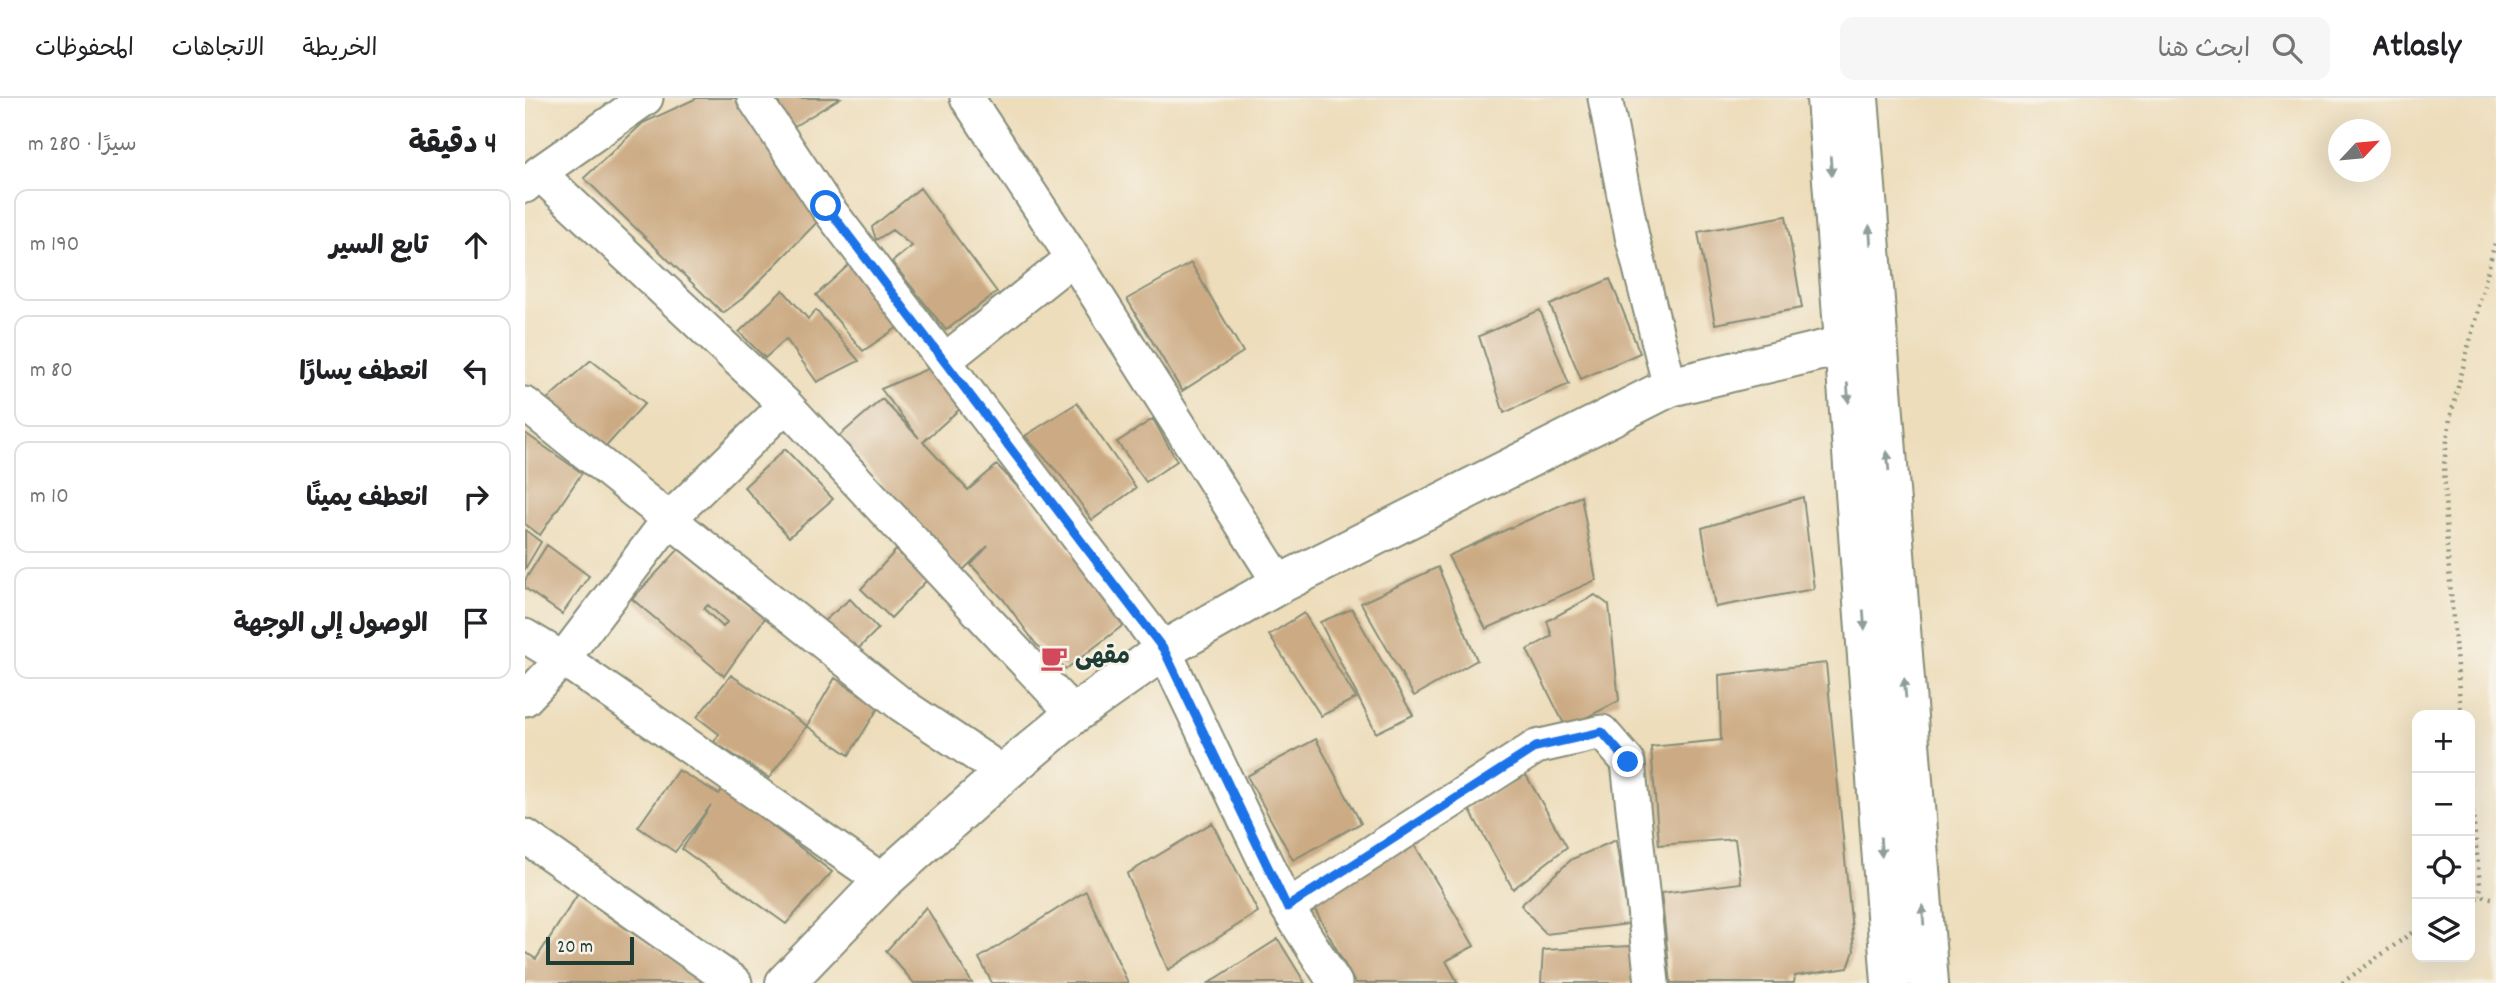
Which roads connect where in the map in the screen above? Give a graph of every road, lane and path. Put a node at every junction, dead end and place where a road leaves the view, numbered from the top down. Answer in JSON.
{"nodes":[{"id":1,"x":646,"y":98,"type":"edge"},
{"id":2,"x":754,"y":98,"type":"edge"},
{"id":3,"x":967,"y":98,"type":"edge"},
{"id":4,"x":1605,"y":98,"type":"edge"},
{"id":5,"x":1826,"y":98,"type":"edge"},
{"id":6,"x":1859,"y":98,"type":"edge"},
{"id":7,"x":532,"y":180,"type":"edge"},
{"id":8,"x":2496,"y":239,"type":"edge"},
{"id":9,"x":1073,"y":258,"type":"junction"},
{"id":10,"x":1861,"y":345,"type":"junction"},
{"id":11,"x":944,"y":361,"type":"junction"},
{"id":12,"x":1670,"y":387,"type":"junction"},
{"id":13,"x":525,"y":404,"type":"edge"},
{"id":14,"x":786,"y":405,"type":"junction"},
{"id":15,"x":670,"y":518,"type":"junction"},
{"id":16,"x":1280,"y":584,"type":"junction"},
{"id":17,"x":525,"y":636,"type":"edge"},
{"id":18,"x":1164,"y":650,"type":"junction"},
{"id":19,"x":563,"y":659,"type":"junction"},
{"id":20,"x":525,"y":699,"type":"edge"},
{"id":21,"x":2461,"y":710,"type":"edge"},
{"id":22,"x":1074,"y":714,"type":"junction"},
{"id":23,"x":1004,"y":773,"type":"junction"},
{"id":24,"x":2475,"y":835,"type":"edge"},
{"id":25,"x":525,"y":836,"type":"edge"},
{"id":26,"x":883,"y":881,"type":"junction"},
{"id":27,"x":2481,"y":896,"type":"junction"},
{"id":28,"x":2474,"y":899,"type":"edge"},
{"id":29,"x":2496,"y":899,"type":"edge"},
{"id":30,"x":1287,"y":907,"type":"junction"},
{"id":31,"x":2412,"y":933,"type":"edge"},
{"id":32,"x":735,"y":983,"type":"edge"},
{"id":33,"x":785,"y":983,"type":"edge"},
{"id":34,"x":1335,"y":983,"type":"edge"},
{"id":35,"x":1652,"y":983,"type":"edge"},
{"id":36,"x":1891,"y":983,"type":"edge"},
{"id":37,"x":1929,"y":983,"type":"edge"},
{"id":38,"x":2342,"y":983,"type":"edge"}],
"edges":[{"from":1,"to":7,"type":"street"},
{"from":2,"to":11,"type":"street"},
{"from":3,"to":9,"type":"street"},
{"from":4,"to":12,"type":"street"},
{"from":5,"to":10,"type":"main road","one_way":true},
{"from":10,"to":6,"type":"main road","one_way":true},
{"from":7,"to":14,"type":"street"},
{"from":8,"to":21,"type":"path"},
{"from":9,"to":11,"type":"street"},
{"from":9,"to":16,"type":"street"},
{"from":10,"to":12,"type":"main road"},
{"from":10,"to":36,"type":"main road","one_way":true},
{"from":37,"to":10,"type":"main road","one_way":true},
{"from":11,"to":18,"type":"street"},
{"from":12,"to":16,"type":"main road"},
{"from":13,"to":15,"type":"street"},
{"from":14,"to":15,"type":"street"},
{"from":14,"to":22,"type":"street"},
{"from":15,"to":19,"type":"street"},
{"from":15,"to":23,"type":"street"},
{"from":16,"to":18,"type":"main road"},
{"from":17,"to":19,"type":"street"},
{"from":18,"to":22,"type":"main road"},
{"from":18,"to":30,"type":"street"},
{"from":19,"to":20,"type":"street"},
{"from":19,"to":26,"type":"street"},
{"from":22,"to":23,"type":"main road"},
{"from":23,"to":26,"type":"main road"},
{"from":24,"to":27,"type":"path"},
{"from":25,"to":32,"type":"street"},
{"from":26,"to":33,"type":"main road"},
{"from":27,"to":28,"type":"path"},
{"from":27,"to":29,"type":"path"},
{"from":30,"to":34,"type":"street"},
{"from":30,"to":35,"type":"street"},
{"from":31,"to":38,"type":"path"}]}
